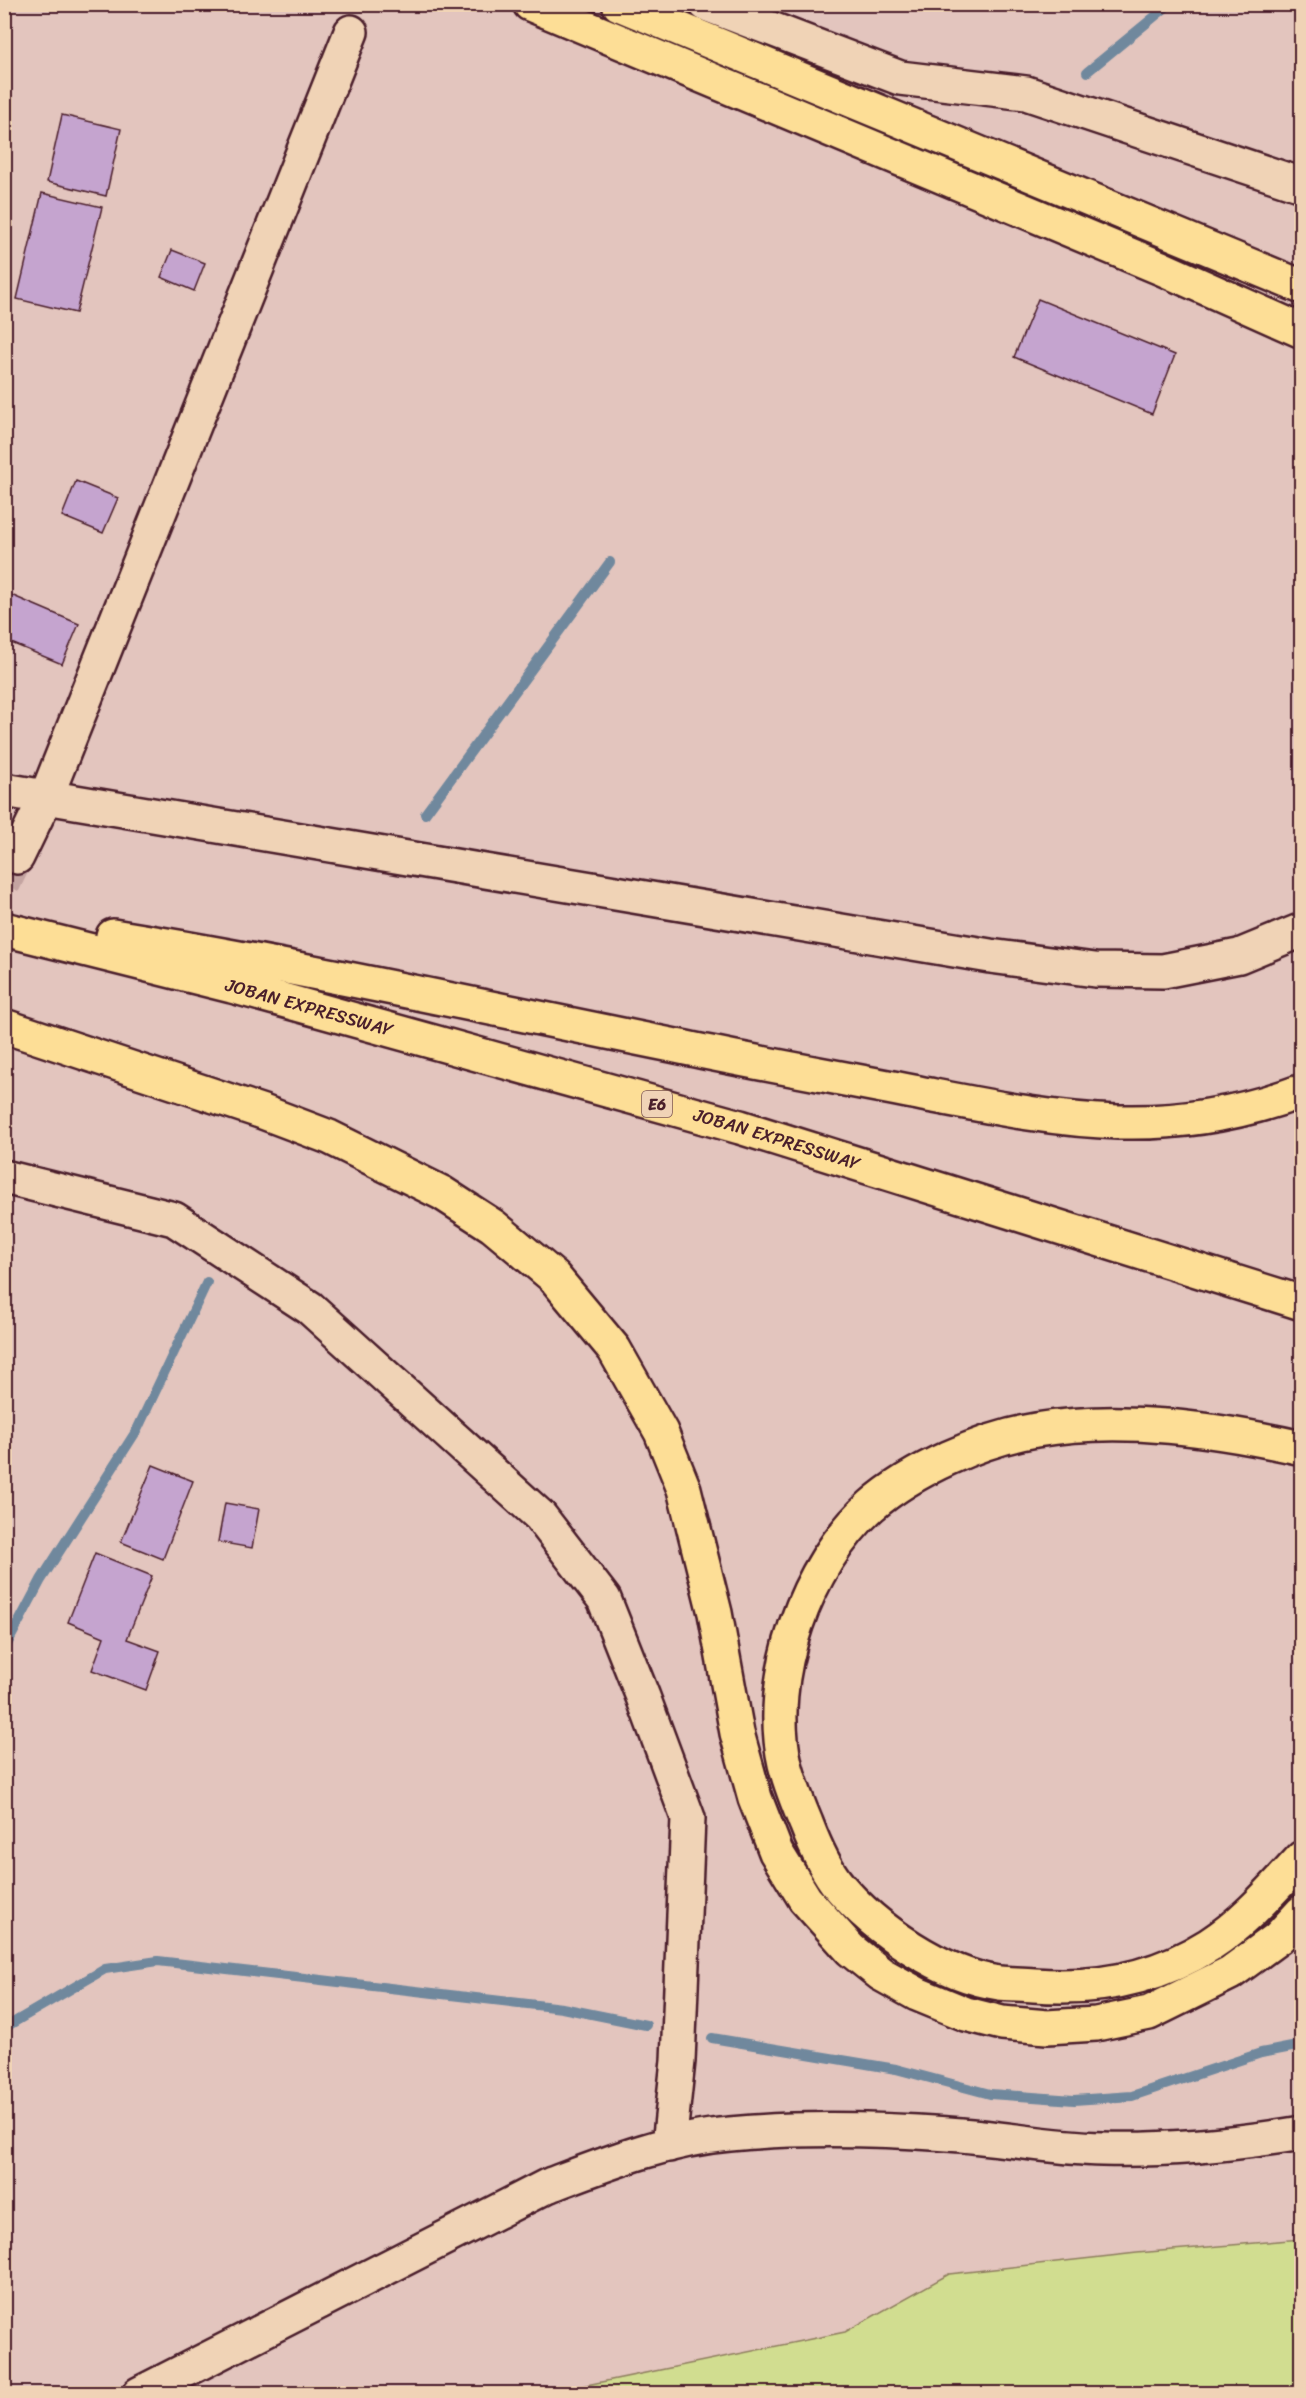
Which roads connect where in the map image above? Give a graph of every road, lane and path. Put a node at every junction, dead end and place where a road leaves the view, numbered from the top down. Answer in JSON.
{"nodes":[{"id":1,"x":530,"y":4,"type":"edge"},
{"id":2,"x":619,"y":4,"type":"edge"},
{"id":3,"x":706,"y":4,"type":"edge"},
{"id":4,"x":351,"y":32,"type":"dead end"},
{"id":5,"x":1302,"y":185,"type":"edge"},
{"id":6,"x":1302,"y":287,"type":"edge"},
{"id":7,"x":1302,"y":331,"type":"edge"},
{"id":8,"x":4,"y":790,"type":"edge"},
{"id":9,"x":46,"y":797,"type":"junction"},
{"id":10,"x":17,"y":857,"type":"tunnel mouth"},
{"id":11,"x":4,"y":920,"type":"edge"},
{"id":12,"x":4,"y":929,"type":"edge"},
{"id":13,"x":1302,"y":930,"type":"edge"},
{"id":14,"x":4,"y":1026,"type":"edge"},
{"id":15,"x":1302,"y":1091,"type":"edge"},
{"id":16,"x":4,"y":1177,"type":"edge"},
{"id":17,"x":1302,"y":1303,"type":"edge"},
{"id":18,"x":1302,"y":1448,"type":"edge"},
{"id":19,"x":1302,"y":1858,"type":"edge"},
{"id":20,"x":1302,"y":1912,"type":"edge"},
{"id":21,"x":1302,"y":2133,"type":"edge"},
{"id":22,"x":669,"y":2145,"type":"junction"},
{"id":23,"x":139,"y":2394,"type":"edge"}],
"edges":[{"from":1,"to":7,"type":"highway"},
{"from":2,"to":6,"type":"highway"},
{"from":3,"to":5,"type":"street"},
{"from":4,"to":9,"type":"street"},
{"from":8,"to":9,"type":"street"},
{"from":9,"to":10,"type":"street"},
{"from":9,"to":13,"type":"street"},
{"from":11,"to":15,"type":"highway"},
{"from":12,"to":17,"type":"highway","name":"JOBAN EXPRESSWAY","number":"E6"},
{"from":14,"to":20,"type":"highway"},
{"from":16,"to":22,"type":"street"},
{"from":18,"to":19,"type":"highway"},
{"from":21,"to":22,"type":"street"},
{"from":22,"to":23,"type":"street"}]}
